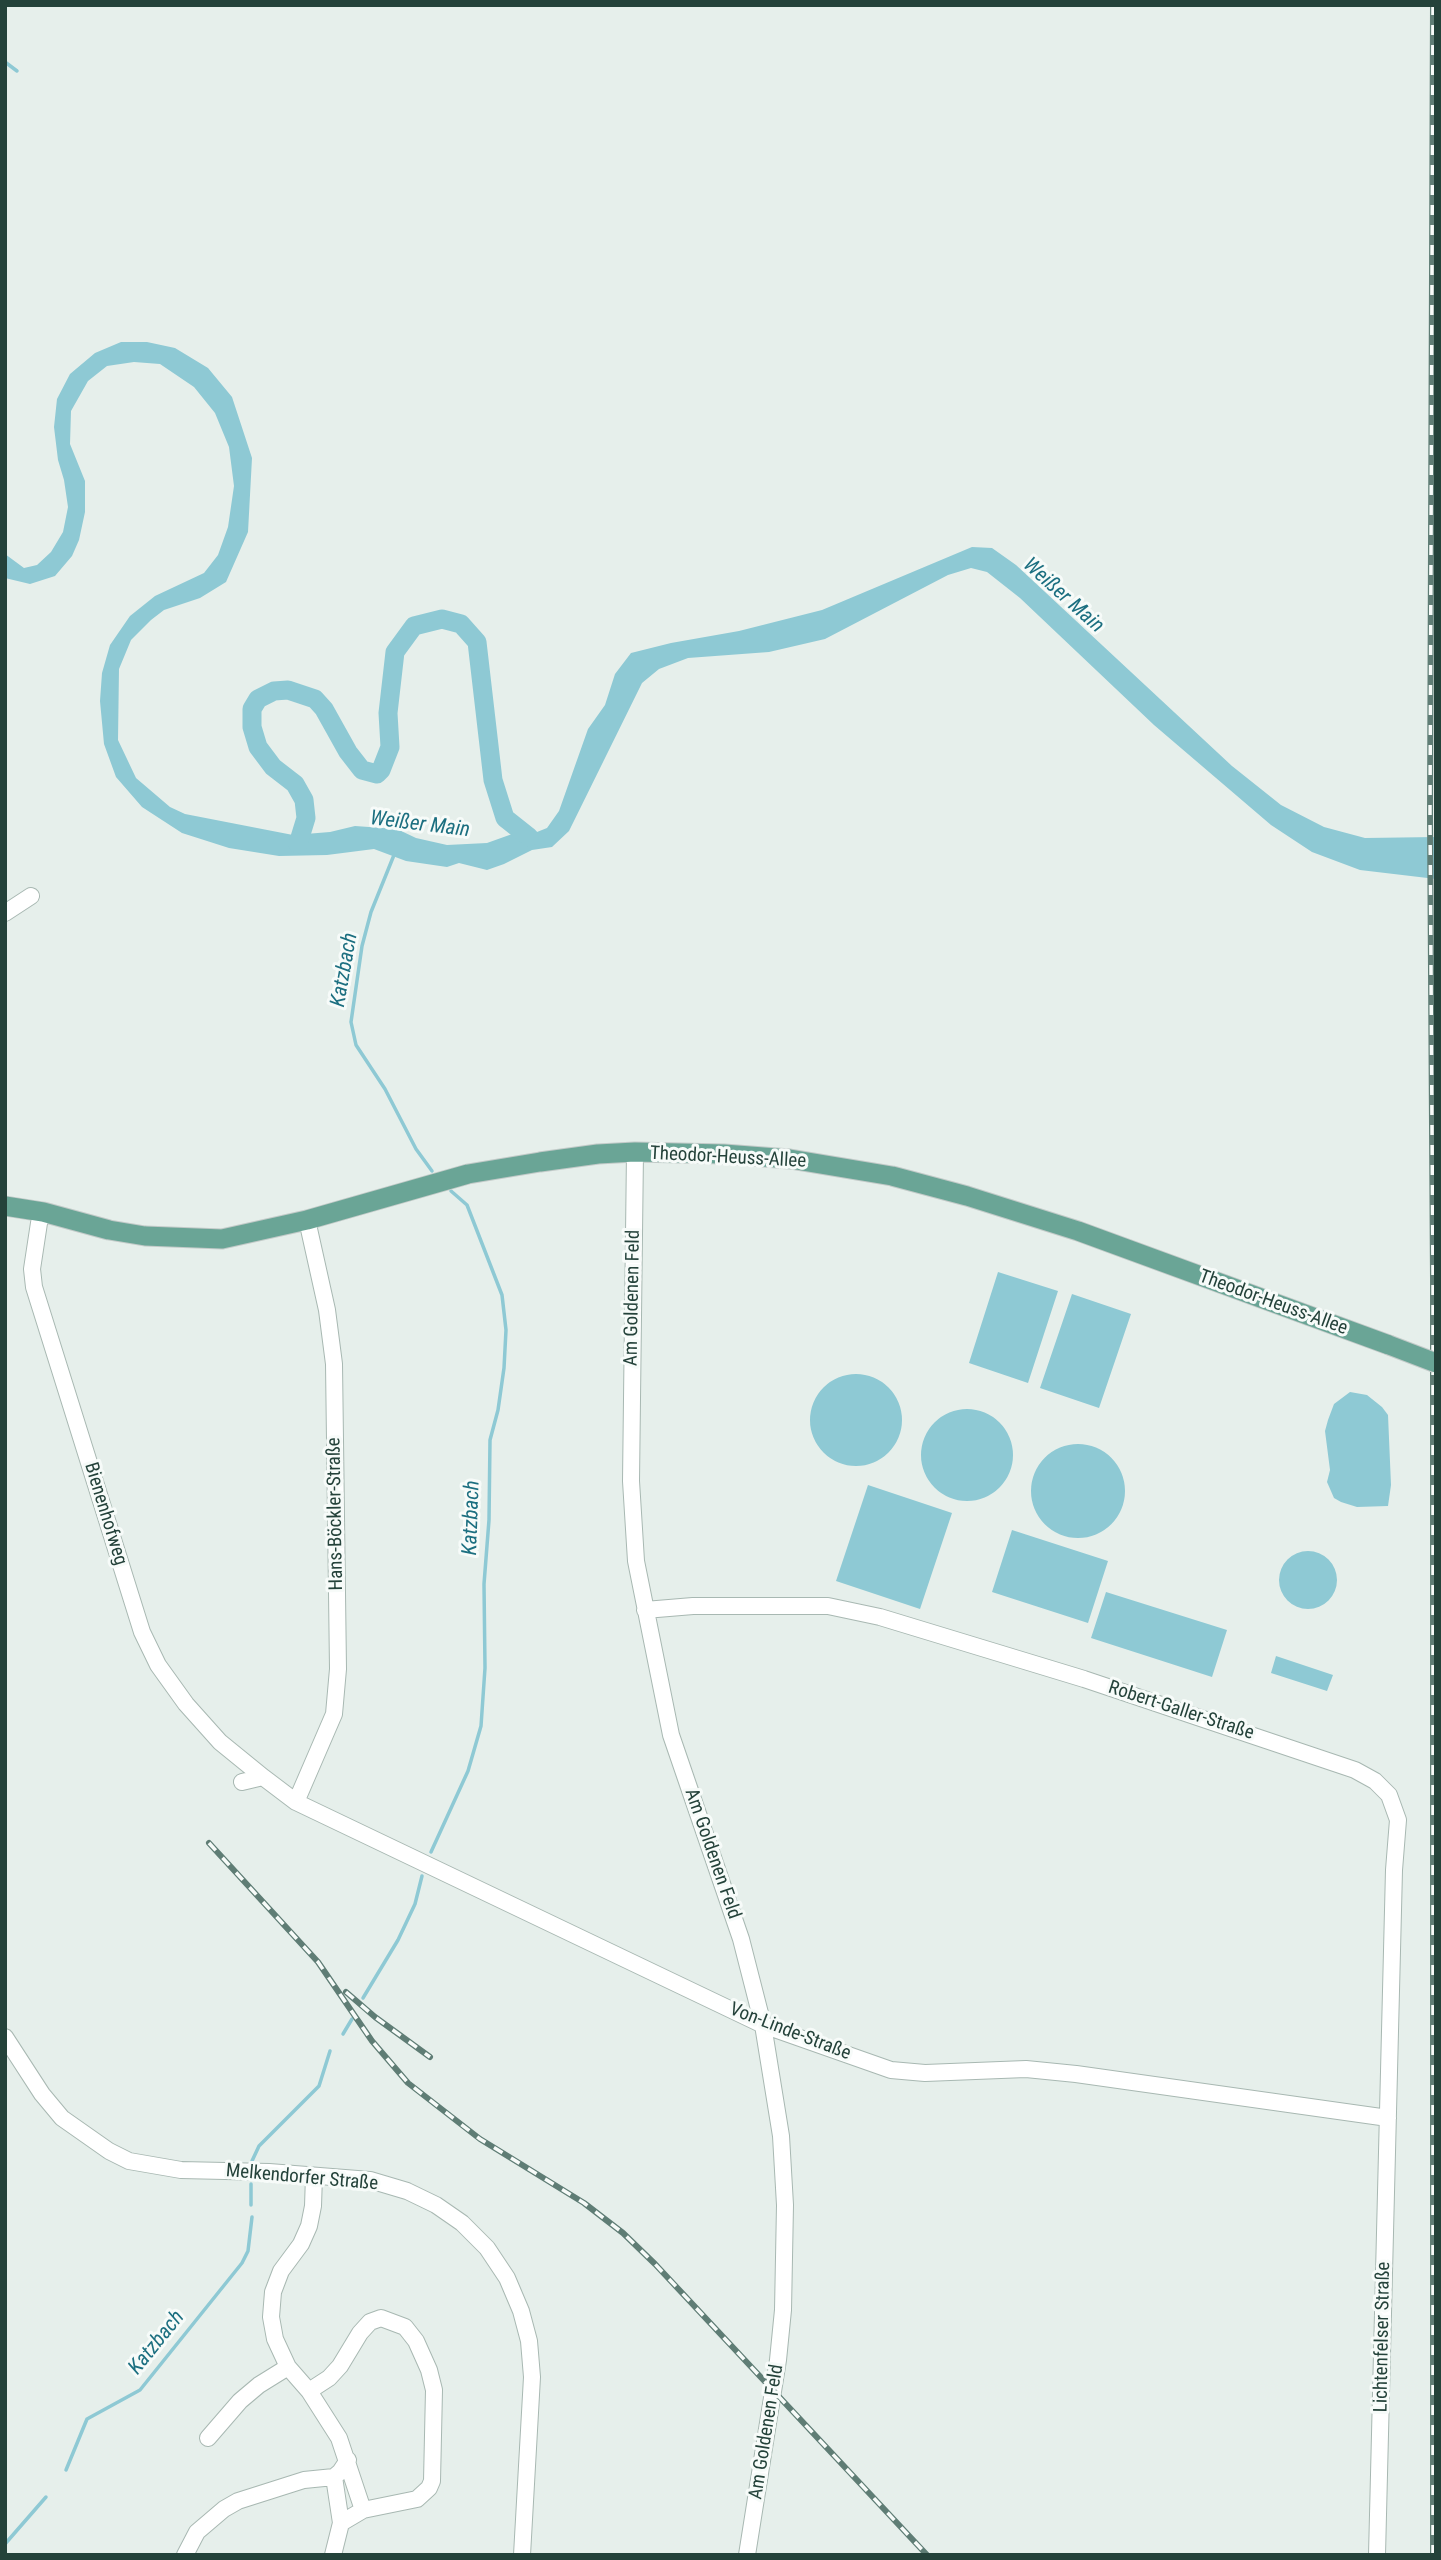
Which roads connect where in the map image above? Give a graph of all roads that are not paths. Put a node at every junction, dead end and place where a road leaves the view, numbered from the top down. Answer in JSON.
{"nodes":[{"id":1,"x":32,"y":896,"type":"dead end"},
{"id":2,"x":5,"y":914,"type":"edge"},
{"id":3,"x":635,"y":1152,"type":"junction"},
{"id":4,"x":5,"y":1206,"type":"edge"},
{"id":5,"x":43,"y":1212,"type":"junction"},
{"id":6,"x":307,"y":1220,"type":"junction"},
{"id":7,"x":1436,"y":1363,"type":"edge"},
{"id":8,"x":645,"y":1610,"type":"junction"},
{"id":9,"x":263,"y":1777,"type":"junction"},
{"id":10,"x":242,"y":1782,"type":"dead end"},
{"id":11,"x":296,"y":1802,"type":"junction"},
{"id":12,"x":763,"y":2025,"type":"junction"},
{"id":13,"x":5,"y":2037,"type":"edge"},
{"id":14,"x":1388,"y":2118,"type":"junction"},
{"id":15,"x":314,"y":2176,"type":"junction"},
{"id":16,"x":288,"y":2367,"type":"junction"},
{"id":17,"x":309,"y":2390,"type":"junction"},
{"id":18,"x":208,"y":2438,"type":"dead end"},
{"id":19,"x":348,"y":2460,"type":"junction"},
{"id":20,"x":334,"y":2477,"type":"junction"},
{"id":21,"x":363,"y":2510,"type":"junction"},
{"id":22,"x":341,"y":2524,"type":"junction"},
{"id":23,"x":185,"y":2555,"type":"edge"},
{"id":24,"x":334,"y":2555,"type":"edge"},
{"id":25,"x":522,"y":2555,"type":"edge"},
{"id":26,"x":747,"y":2555,"type":"edge"},
{"id":27,"x":1377,"y":2555,"type":"edge"}],
"edges":[{"from":1,"to":2,"type":"street"},
{"from":3,"to":6,"type":"main road","name":"Theodor-Heuss-Allee"},
{"from":3,"to":7,"type":"main road","name":"Theodor-Heuss-Allee","bridge":true},
{"from":3,"to":8,"type":"street","name":"Am Goldenen Feld"},
{"from":4,"to":5,"type":"main road","name":"Theodor-Heuss-Allee"},
{"from":5,"to":6,"type":"main road","name":"Theodor-Heuss-Allee"},
{"from":5,"to":9,"type":"street","name":"Bienenhofweg"},
{"from":6,"to":11,"type":"street","name":"Hans-Böckler-Straße"},
{"from":8,"to":12,"type":"street","name":"Am Goldenen Feld"},
{"from":8,"to":14,"type":"street","name":"Robert-Galler-Straße"},
{"from":9,"to":10,"type":"street"},
{"from":9,"to":11,"type":"street","name":"Von-Linde-Straße"},
{"from":11,"to":12,"type":"street","name":"Von-Linde-Straße"},
{"from":12,"to":14,"type":"street","name":"Von-Linde-Straße"},
{"from":12,"to":26,"type":"street","name":"Am Goldenen Feld"},
{"from":13,"to":15,"type":"street","name":"Melkendorfer Straße"},
{"from":14,"to":27,"type":"street","name":"Lichtenfelser Straße"},
{"from":15,"to":16,"type":"street"},
{"from":15,"to":25,"type":"street","name":"Melkendorfer Straße"},
{"from":16,"to":17,"type":"street"},
{"from":16,"to":18,"type":"street"},
{"from":17,"to":19,"type":"street"},
{"from":17,"to":21,"type":"street"},
{"from":19,"to":20,"type":"street"},
{"from":19,"to":21,"type":"street"},
{"from":20,"to":22,"type":"street"},
{"from":20,"to":23,"type":"street"},
{"from":21,"to":22,"type":"street"},
{"from":22,"to":24,"type":"street"}]}
